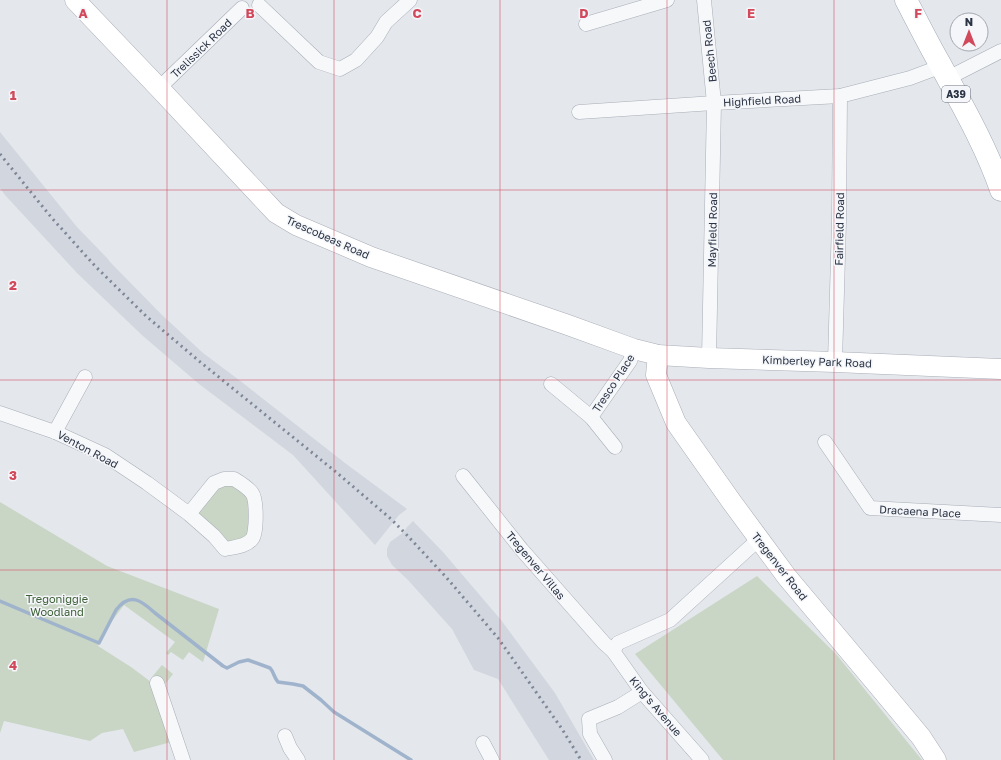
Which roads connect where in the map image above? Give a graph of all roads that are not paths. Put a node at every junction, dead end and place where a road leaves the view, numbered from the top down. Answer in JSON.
{"nodes":[{"id":1,"x":75,"y":0,"type":"edge"},
{"id":2,"x":410,"y":0,"type":"edge"},
{"id":3,"x":667,"y":0,"type":"edge"},
{"id":4,"x":704,"y":0,"type":"edge"},
{"id":5,"x":906,"y":0,"type":"edge"},
{"id":6,"x":262,"y":2,"type":"edge"},
{"id":7,"x":241,"y":4,"type":"edge"},
{"id":8,"x":586,"y":24,"type":"dead end"},
{"id":9,"x":1001,"y":50,"type":"edge"},
{"id":10,"x":944,"y":72,"type":"junction"},
{"id":11,"x":159,"y":88,"type":"junction"},
{"id":12,"x":840,"y":96,"type":"junction"},
{"id":13,"x":714,"y":103,"type":"junction"},
{"id":14,"x":579,"y":112,"type":"dead end"},
{"id":15,"x":1001,"y":190,"type":"edge"},
{"id":16,"x":634,"y":349,"type":"junction"},
{"id":17,"x":658,"y":355,"type":"junction"},
{"id":18,"x":709,"y":358,"type":"junction"},
{"id":19,"x":835,"y":362,"type":"junction"},
{"id":20,"x":1001,"y":369,"type":"edge"},
{"id":21,"x":85,"y":377,"type":"dead end"},
{"id":22,"x":551,"y":384,"type":"dead end"},
{"id":23,"x":0,"y":413,"type":"edge"},
{"id":24,"x":591,"y":417,"type":"junction"},
{"id":25,"x":56,"y":432,"type":"junction"},
{"id":26,"x":826,"y":442,"type":"dead end"},
{"id":27,"x":615,"y":447,"type":"dead end"},
{"id":28,"x":463,"y":476,"type":"dead end"},
{"id":29,"x":189,"y":514,"type":"junction"},
{"id":30,"x":1001,"y":515,"type":"edge"},
{"id":31,"x":759,"y":539,"type":"junction"},
{"id":32,"x":613,"y":651,"type":"junction"},
{"id":33,"x":157,"y":683,"type":"dead end"},
{"id":34,"x":642,"y":692,"type":"junction"},
{"id":35,"x":285,"y":736,"type":"dead end"},
{"id":36,"x":483,"y":743,"type":"dead end"},
{"id":37,"x":183,"y":760,"type":"edge"},
{"id":38,"x":298,"y":760,"type":"edge"},
{"id":39,"x":492,"y":760,"type":"edge"},
{"id":40,"x":606,"y":760,"type":"edge"},
{"id":41,"x":702,"y":760,"type":"edge"},
{"id":42,"x":936,"y":760,"type":"edge"}],
"edges":[{"from":1,"to":11,"type":"street","name":"Trescobeas Road"},
{"from":2,"to":6,"type":"street"},
{"from":3,"to":8,"type":"street"},
{"from":4,"to":13,"type":"street","name":"Beech Road"},
{"from":5,"to":10,"type":"main road","number":"A39"},
{"from":6,"to":7,"type":"street","name":"Trelissick Road"},
{"from":7,"to":11,"type":"street","name":"Trelissick Road"},
{"from":9,"to":10,"type":"street","name":"Highfield Road"},
{"from":10,"to":12,"type":"street","name":"Highfield Road"},
{"from":10,"to":15,"type":"main road","number":"A39"},
{"from":11,"to":16,"type":"street","name":"Trescobeas Road"},
{"from":12,"to":13,"type":"street","name":"Highfield Road"},
{"from":12,"to":19,"type":"street","name":"Fairfield Road"},
{"from":13,"to":14,"type":"street","name":"Highfield Road"},
{"from":13,"to":18,"type":"street","name":"Mayfield Road"},
{"from":16,"to":17,"type":"street","name":"Kimberley Park Road"},
{"from":16,"to":24,"type":"street","name":"Tresco Place"},
{"from":17,"to":18,"type":"street","name":"Kimberley Park Road"},
{"from":17,"to":31,"type":"street","name":"Tregenver Road"},
{"from":18,"to":19,"type":"street","name":"Kimberley Park Road"},
{"from":19,"to":20,"type":"street","name":"Kimberley Park Road"},
{"from":21,"to":25,"type":"street"},
{"from":22,"to":24,"type":"street","name":"Tresco Place"},
{"from":23,"to":25,"type":"street","name":"Venton Road"},
{"from":24,"to":27,"type":"street","name":"Tresco Place"},
{"from":25,"to":29,"type":"street","name":"Venton Road"},
{"from":26,"to":30,"type":"street","name":"Dracaena Place"},
{"from":28,"to":32,"type":"street","name":"Tregenver Villas"},
{"from":29,"to":29,"type":"street","name":"Venton Road"},
{"from":31,"to":32,"type":"street"},
{"from":31,"to":42,"type":"street","name":"Tregenver Road"},
{"from":32,"to":34,"type":"street","name":"King's Avenue"},
{"from":33,"to":37,"type":"street"},
{"from":34,"to":40,"type":"street"},
{"from":34,"to":41,"type":"street","name":"King's Avenue"},
{"from":35,"to":38,"type":"street"},
{"from":36,"to":39,"type":"street"}]}
